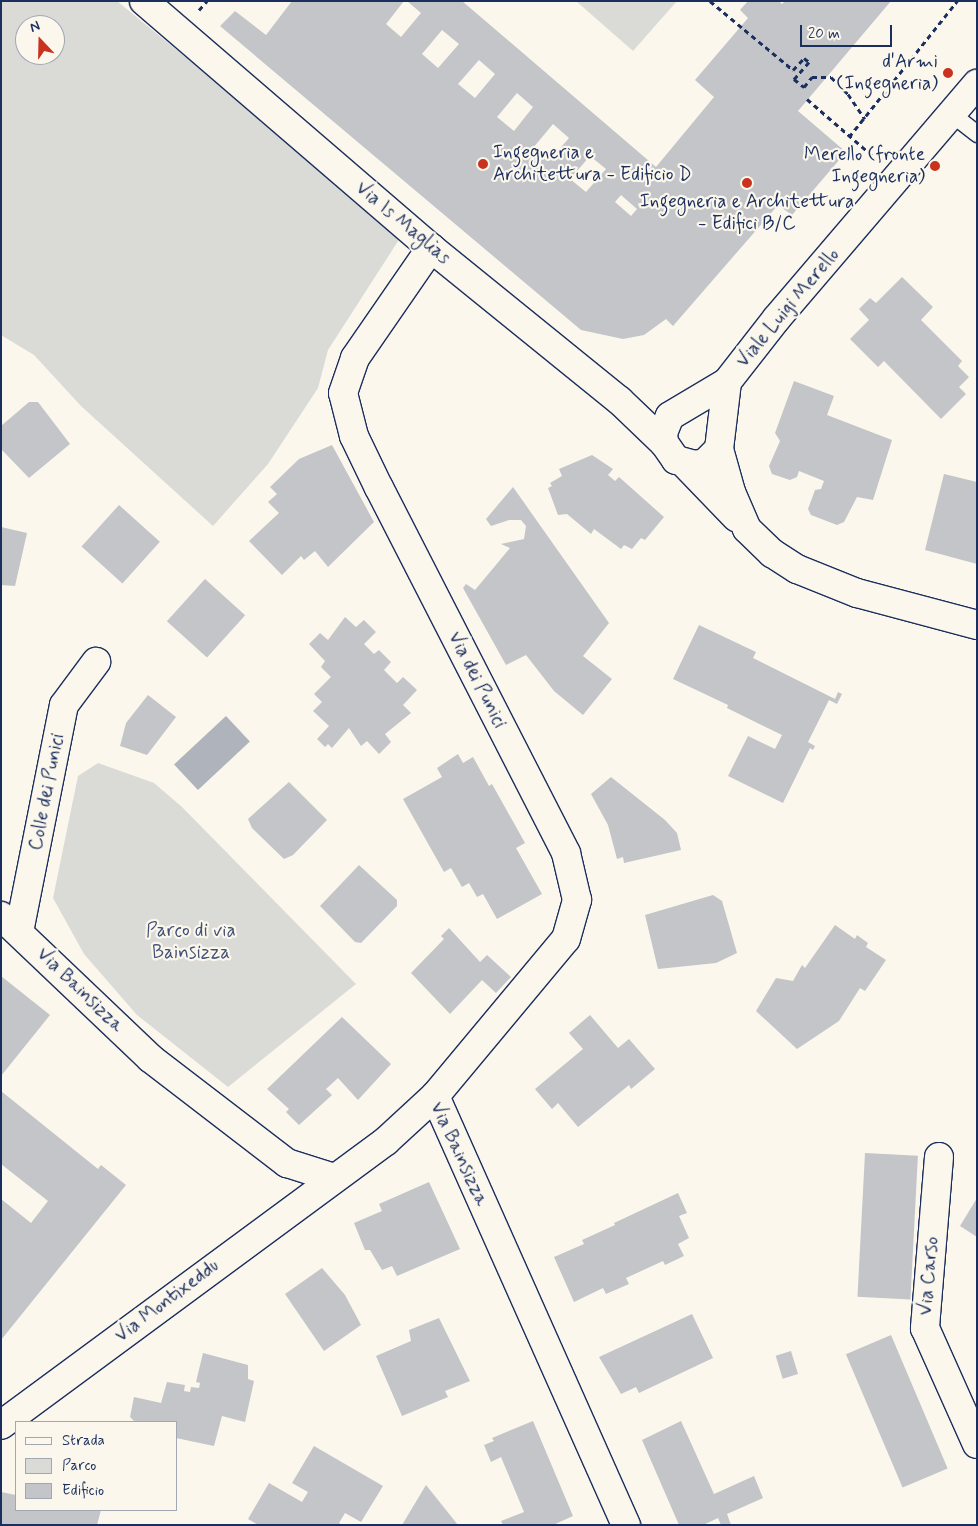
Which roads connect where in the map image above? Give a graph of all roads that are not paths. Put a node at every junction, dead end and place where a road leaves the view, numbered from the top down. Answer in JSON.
{"nodes":[{"id":1,"x":144,"y":1,"type":"edge"},
{"id":2,"x":977,"y":84,"type":"edge"},
{"id":3,"x":953,"y":115,"type":"junction"},
{"id":4,"x":977,"y":134,"type":"edge"},
{"id":5,"x":431,"y":248,"type":"junction"},
{"id":6,"x":727,"y":382,"type":"junction"},
{"id":7,"x":619,"y":400,"type":"junction"},
{"id":8,"x":682,"y":408,"type":"junction"},
{"id":9,"x":721,"y":440,"type":"junction"},
{"id":10,"x":664,"y":444,"type":"junction"},
{"id":11,"x":685,"y":464,"type":"junction"},
{"id":12,"x":747,"y":529,"type":"junction"},
{"id":13,"x":977,"y":625,"type":"edge"},
{"id":14,"x":96,"y":662,"type":"dead end"},
{"id":15,"x":10,"y":924,"type":"edge"},
{"id":16,"x":435,"y":1096,"type":"junction"},
{"id":17,"x":939,"y":1158,"type":"dead end"},
{"id":18,"x":334,"y":1178,"type":"junction"},
{"id":19,"x":1,"y":1425,"type":"edge"},
{"id":20,"x":977,"y":1444,"type":"edge"},
{"id":21,"x":626,"y":1525,"type":"edge"}],
"edges":[{"from":1,"to":5,"type":"street","name":"Via Is Maglias"},
{"from":2,"to":3,"type":"street","name":"Viale Luigi Merello"},
{"from":3,"to":4,"type":"lane"},
{"from":3,"to":6,"type":"street","name":"Viale Luigi Merello"},
{"from":5,"to":7,"type":"street","name":"Via Is Maglias"},
{"from":5,"to":16,"type":"street","name":"Via dei Punici"},
{"from":6,"to":8,"type":"street","name":"Viale Luigi Merello"},
{"from":6,"to":9,"type":"street"},
{"from":7,"to":8,"type":"street"},
{"from":7,"to":10,"type":"street","name":"Via Is Maglias"},
{"from":8,"to":9,"type":"street"},
{"from":8,"to":10,"type":"street"},
{"from":9,"to":11,"type":"street"},
{"from":9,"to":12,"type":"street"},
{"from":10,"to":11,"type":"street"},
{"from":11,"to":12,"type":"street"},
{"from":12,"to":13,"type":"street"},
{"from":14,"to":15,"type":"street","name":"Colle dei Punici"},
{"from":15,"to":18,"type":"street","name":"Via Bainsizza"},
{"from":16,"to":18,"type":"street","name":"Via Bainsizza"},
{"from":16,"to":21,"type":"street","name":"Via Bainsizza"},
{"from":17,"to":20,"type":"street","name":"Via Carso"},
{"from":18,"to":19,"type":"street","name":"Via Montixeddu"}]}
